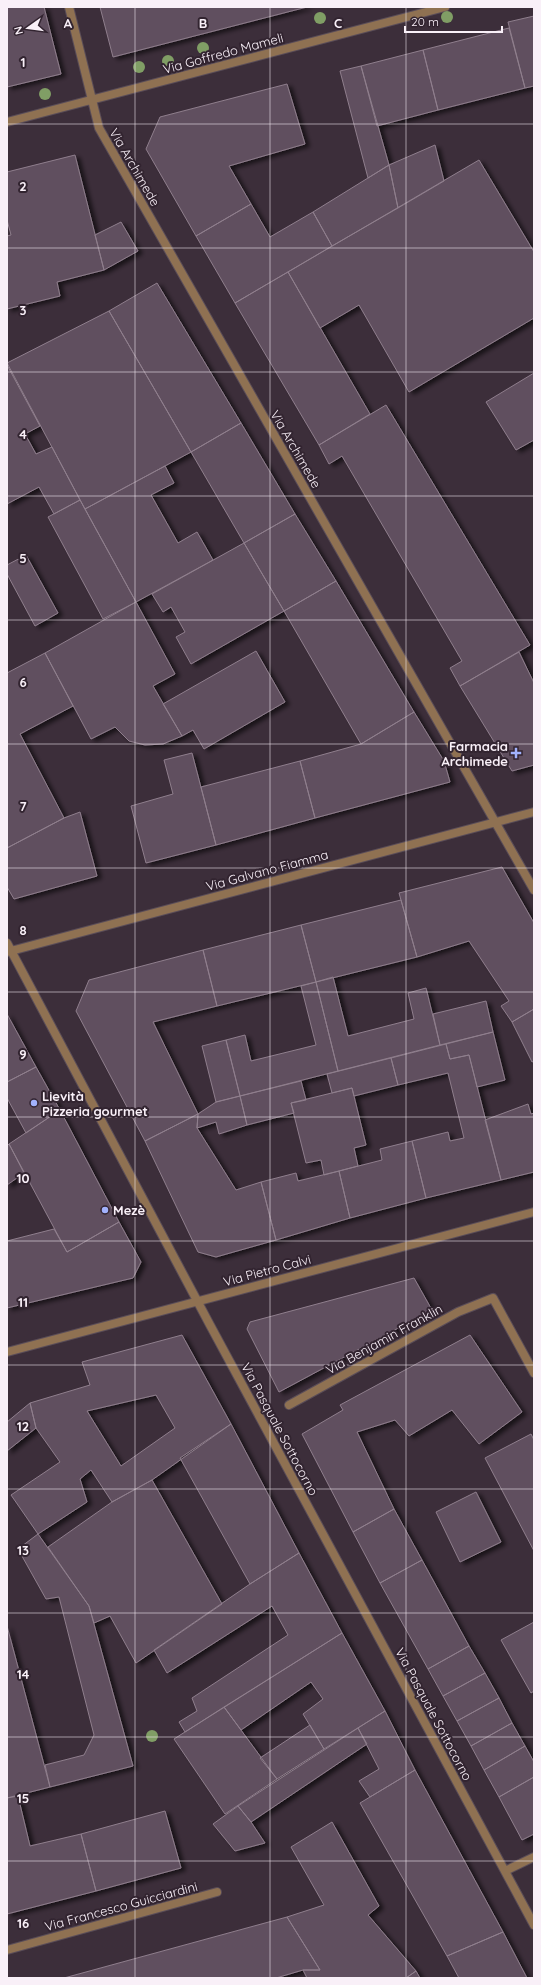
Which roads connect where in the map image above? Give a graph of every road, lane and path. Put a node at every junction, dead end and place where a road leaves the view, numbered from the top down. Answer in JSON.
{"nodes":[{"id":1,"x":69,"y":7,"type":"edge"},
{"id":2,"x":445,"y":7,"type":"edge"},
{"id":3,"x":92,"y":100,"type":"junction"},
{"id":4,"x":7,"y":122,"type":"edge"},
{"id":5,"x":534,"y":812,"type":"edge"},
{"id":6,"x":495,"y":823,"type":"junction"},
{"id":7,"x":534,"y":890,"type":"edge"},
{"id":8,"x":7,"y":943,"type":"edge"},
{"id":9,"x":9,"y":952,"type":"edge"},
{"id":10,"x":534,"y":1212,"type":"edge"},
{"id":11,"x":197,"y":1301,"type":"junction"},
{"id":12,"x":7,"y":1352,"type":"edge"},
{"id":13,"x":534,"y":1373,"type":"edge"},
{"id":14,"x":289,"y":1405,"type":"dead end"},
{"id":15,"x":534,"y":1857,"type":"edge"},
{"id":16,"x":504,"y":1871,"type":"junction"},
{"id":17,"x":217,"y":1892,"type":"dead end"},
{"id":18,"x":534,"y":1925,"type":"edge"},
{"id":19,"x":7,"y":1950,"type":"edge"}],
"edges":[{"from":1,"to":3,"type":"street","name":"Via Archimede"},
{"from":2,"to":3,"type":"street","name":"Via Goffredo Mameli"},
{"from":3,"to":4,"type":"street","name":"Via Goffredo Mameli"},
{"from":3,"to":6,"type":"street","name":"Via Archimede"},
{"from":5,"to":6,"type":"street","name":"Via Galvano Fiamma"},
{"from":6,"to":7,"type":"street","name":"Via Archimede"},
{"from":6,"to":9,"type":"street","name":"Via Galvano Fiamma"},
{"from":8,"to":9,"type":"street","name":"Via Pasquale Sottocorno"},
{"from":9,"to":11,"type":"street","name":"Via Pasquale Sottocorno"},
{"from":10,"to":11,"type":"street","name":"Via Pietro Calvi"},
{"from":11,"to":12,"type":"street","name":"Via Pietro Calvi"},
{"from":11,"to":16,"type":"street","name":"Via Pasquale Sottocorno"},
{"from":13,"to":14,"type":"street","name":"Via Benjamin Franklin"},
{"from":15,"to":16,"type":"street"},
{"from":16,"to":18,"type":"street","name":"Via Pasquale Sottocorno"},
{"from":17,"to":19,"type":"street","name":"Via Francesco Guicciardini"}]}
